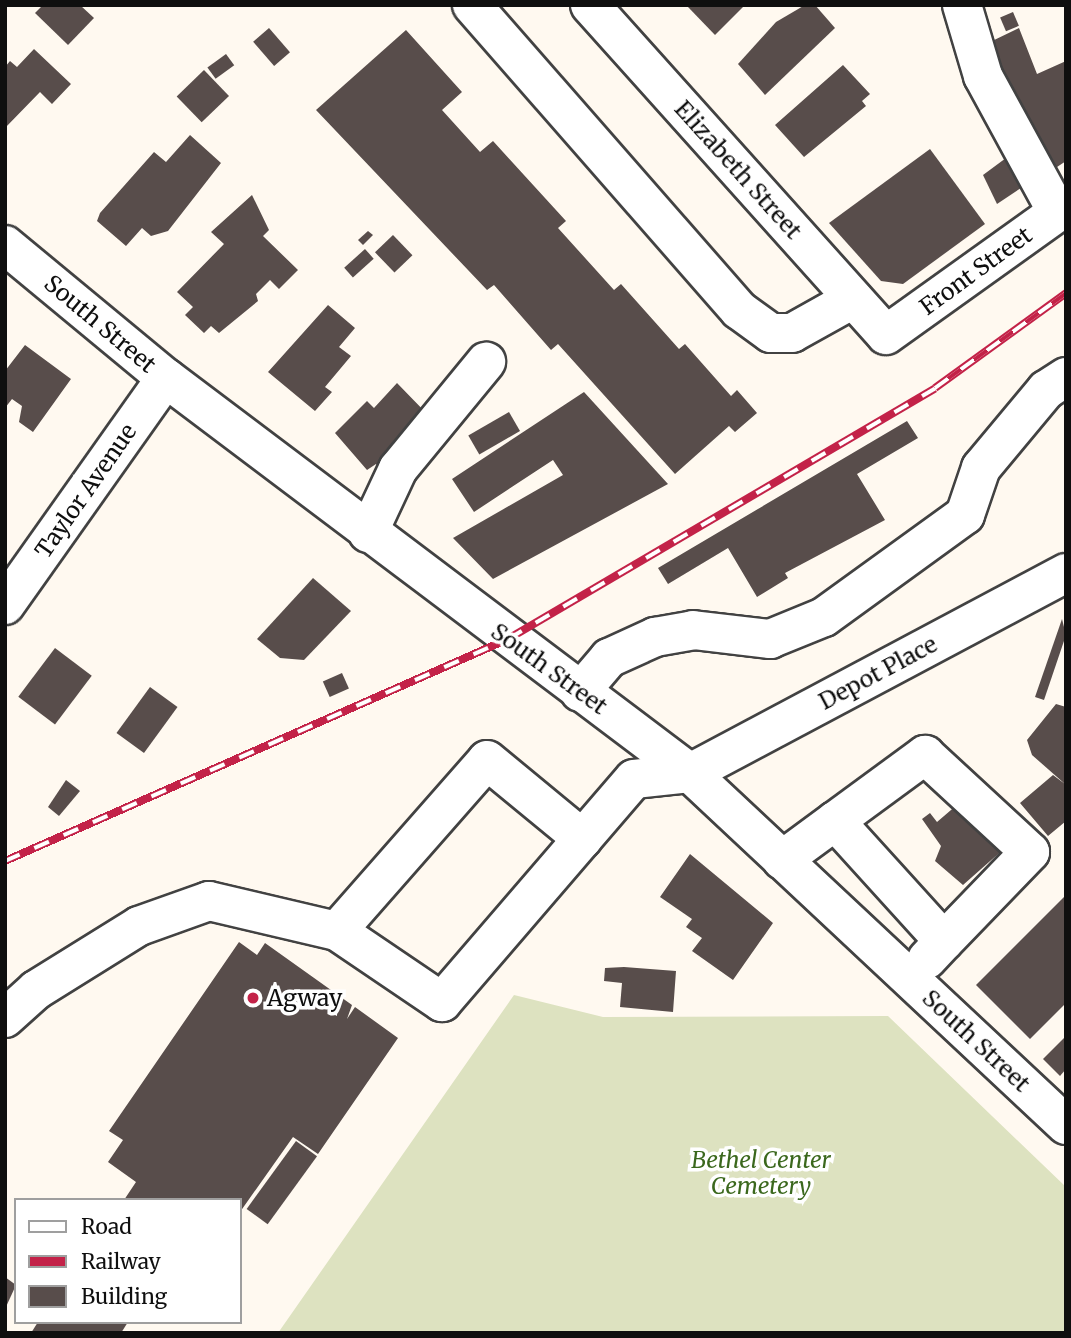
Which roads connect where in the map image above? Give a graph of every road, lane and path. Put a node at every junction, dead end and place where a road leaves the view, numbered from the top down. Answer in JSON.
{"nodes":[{"id":1,"x":472,"y":5,"type":"edge"},
{"id":2,"x":590,"y":5,"type":"edge"},
{"id":3,"x":962,"y":5,"type":"edge"},
{"id":4,"x":1062,"y":209,"type":"edge"},
{"id":5,"x":5,"y":246,"type":"edge"},
{"id":6,"x":853,"y":299,"type":"junction"},
{"id":7,"x":886,"y":335,"type":"joint"},
{"id":8,"x":486,"y":362,"type":"dead end"},
{"id":9,"x":1066,"y":377,"type":"edge"},
{"id":10,"x":166,"y":378,"type":"junction"},
{"id":11,"x":368,"y":533,"type":"junction"},
{"id":12,"x":1066,"y":573,"type":"edge"},
{"id":13,"x":5,"y":605,"type":"edge"},
{"id":14,"x":580,"y":692,"type":"junction"},
{"id":15,"x":690,"y":773,"type":"junction"},
{"id":16,"x":835,"y":821,"type":"junction"},
{"id":17,"x":583,"y":839,"type":"junction"},
{"id":18,"x":782,"y":860,"type":"junction"},
{"id":19,"x":337,"y":932,"type":"junction"},
{"id":20,"x":944,"y":941,"type":"junction"},
{"id":21,"x":908,"y":978,"type":"junction"},
{"id":22,"x":5,"y":1018,"type":"edge"},
{"id":23,"x":1066,"y":1125,"type":"edge"}],
"edges":[{"from":1,"to":6,"type":"street"},
{"from":2,"to":6,"type":"street","name":"Elizabeth Street"},
{"from":3,"to":4,"type":"street"},
{"from":4,"to":7,"type":"street","name":"Front Street"},
{"from":5,"to":10,"type":"street","name":"South Street"},
{"from":6,"to":7,"type":"street","name":"Elizabeth Street"},
{"from":8,"to":11,"type":"street"},
{"from":9,"to":14,"type":"street"},
{"from":10,"to":11,"type":"street","name":"South Street"},
{"from":10,"to":13,"type":"street","name":"Taylor Avenue"},
{"from":11,"to":14,"type":"street","name":"South Street"},
{"from":12,"to":15,"type":"street","name":"Depot Place"},
{"from":14,"to":15,"type":"street","name":"South Street"},
{"from":15,"to":17,"type":"street"},
{"from":15,"to":18,"type":"street","name":"South Street"},
{"from":16,"to":18,"type":"street"},
{"from":16,"to":20,"type":"street"},
{"from":16,"to":20,"type":"street"},
{"from":17,"to":19,"type":"street"},
{"from":17,"to":19,"type":"street"},
{"from":18,"to":21,"type":"street","name":"South Street"},
{"from":19,"to":22,"type":"street"},
{"from":20,"to":21,"type":"street"},
{"from":21,"to":23,"type":"street","name":"South Street"}]}
